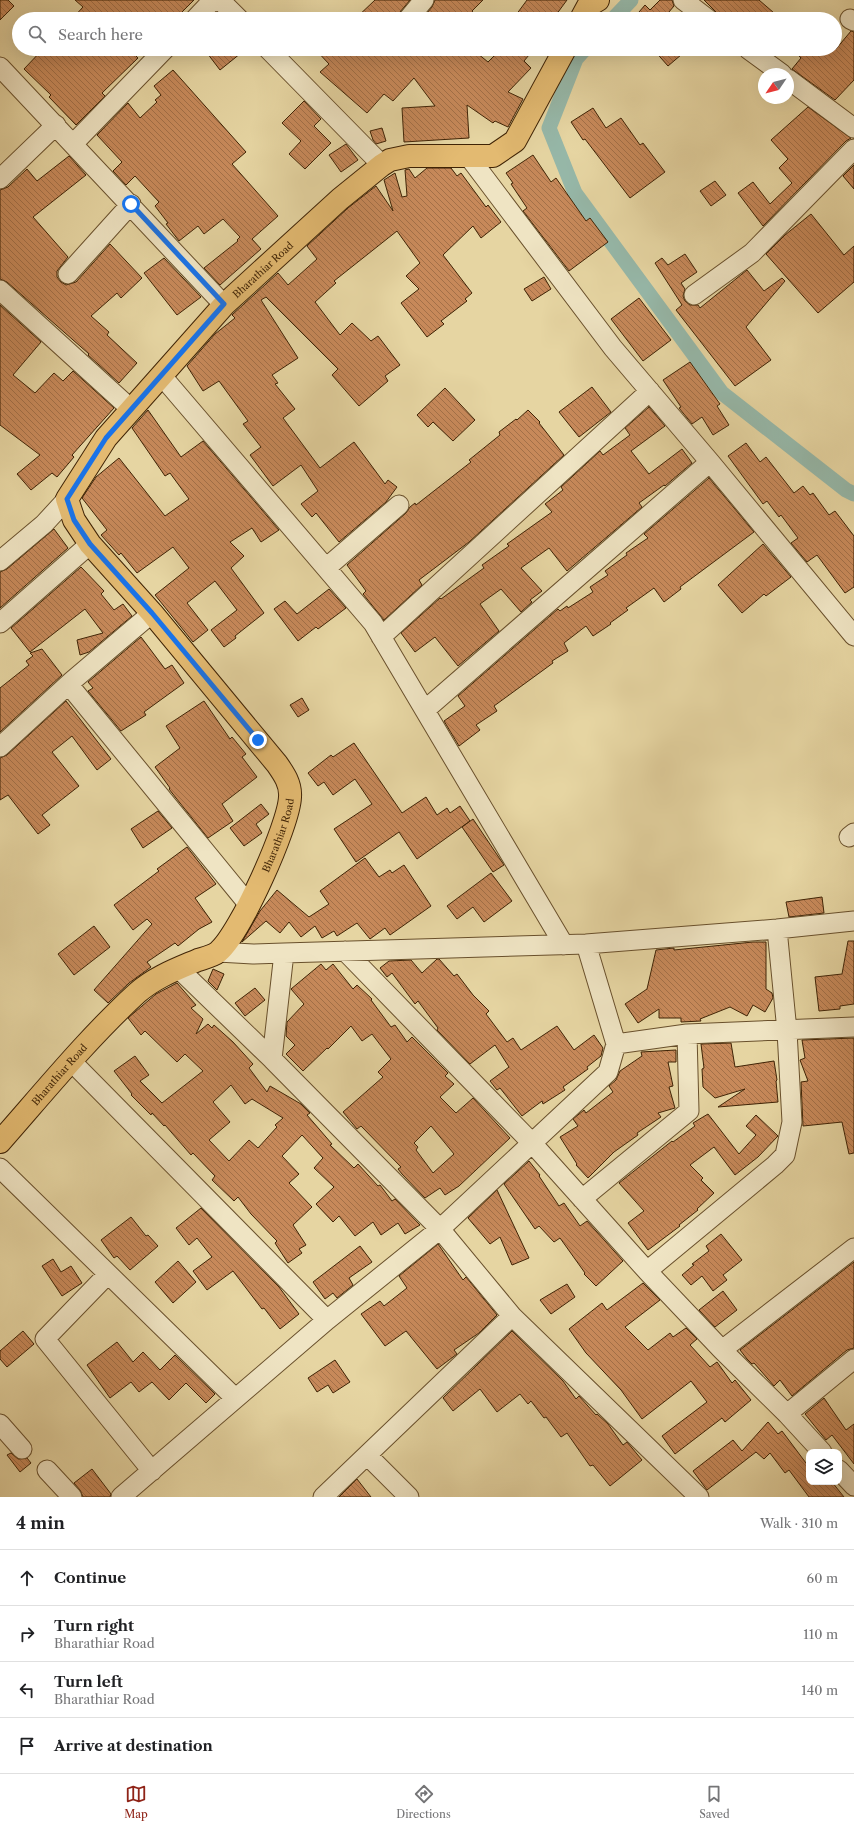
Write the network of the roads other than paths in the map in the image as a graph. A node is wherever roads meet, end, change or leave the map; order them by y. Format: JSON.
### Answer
{"nodes":[{"id":1,"x":213,"y":0,"type":"edge"},
{"id":2,"x":220,"y":0,"type":"edge"},
{"id":3,"x":424,"y":0,"type":"edge"},
{"id":4,"x":683,"y":0,"type":"edge"},
{"id":5,"x":202,"y":12,"type":"edge"},
{"id":6,"x":232,"y":12,"type":"edge"},
{"id":7,"x":414,"y":12,"type":"edge"},
{"id":8,"x":699,"y":12,"type":"edge"},
{"id":9,"x":158,"y":56,"type":"edge"},
{"id":10,"x":275,"y":56,"type":"edge"},
{"id":11,"x":561,"y":56,"type":"edge"},
{"id":12,"x":758,"y":56,"type":"edge"},
{"id":13,"x":0,"y":67,"type":"edge"},
{"id":14,"x":774,"y":68,"type":"edge"},
{"id":15,"x":794,"y":83,"type":"edge"},
{"id":16,"x":56,"y":124,"type":"junction"},
{"id":17,"x":854,"y":128,"type":"edge"},
{"id":18,"x":73,"y":144,"type":"junction"},
{"id":19,"x":854,"y":150,"type":"edge"},
{"id":20,"x":469,"y":157,"type":"junction"},
{"id":21,"x":382,"y":165,"type":"junction"},
{"id":22,"x":0,"y":179,"type":"edge"},
{"id":23,"x":131,"y":204,"type":"junction"},
{"id":24,"x":68,"y":274,"type":"dead end"},
{"id":25,"x":0,"y":290,"type":"edge"},
{"id":26,"x":694,"y":295,"type":"dead end"},
{"id":27,"x":224,"y":304,"type":"junction"},
{"id":28,"x":161,"y":375,"type":"junction"},
{"id":29,"x":650,"y":391,"type":"junction"},
{"id":30,"x":131,"y":409,"type":"junction"},
{"id":31,"x":710,"y":462,"type":"junction"},
{"id":32,"x":67,"y":499,"type":"junction"},
{"id":33,"x":399,"y":505,"type":"dead end"},
{"id":34,"x":90,"y":544,"type":"junction"},
{"id":35,"x":0,"y":561,"type":"edge"},
{"id":36,"x":326,"y":568,"type":"junction"},
{"id":37,"x":152,"y":613,"type":"junction"},
{"id":38,"x":0,"y":623,"type":"edge"},
{"id":39,"x":854,"y":636,"type":"edge"},
{"id":40,"x":381,"y":637,"type":"junction"},
{"id":41,"x":69,"y":685,"type":"junction"},
{"id":42,"x":425,"y":710,"type":"junction"},
{"id":43,"x":0,"y":747,"type":"edge"},
{"id":44,"x":249,"y":905,"type":"junction"},
{"id":45,"x":854,"y":921,"type":"edge"},
{"id":46,"x":777,"y":930,"type":"junction"},
{"id":47,"x":564,"y":944,"type":"junction"},
{"id":48,"x":586,"y":944,"type":"junction"},
{"id":49,"x":345,"y":951,"type":"junction"},
{"id":50,"x":218,"y":952,"type":"junction"},
{"id":51,"x":284,"y":954,"type":"junction"},
{"id":52,"x":178,"y":969,"type":"junction"},
{"id":53,"x":854,"y":1027,"type":"edge"},
{"id":54,"x":787,"y":1030,"type":"junction"},
{"id":55,"x":687,"y":1034,"type":"junction"},
{"id":56,"x":616,"y":1044,"type":"junction"},
{"id":57,"x":272,"y":1059,"type":"junction"},
{"id":58,"x":71,"y":1061,"type":"junction"},
{"id":59,"x":3,"y":1133,"type":"edge"},
{"id":60,"x":532,"y":1143,"type":"junction"},
{"id":61,"x":0,"y":1168,"type":"edge"},
{"id":62,"x":582,"y":1199,"type":"junction"},
{"id":63,"x":440,"y":1229,"type":"junction"},
{"id":64,"x":854,"y":1248,"type":"edge"},
{"id":65,"x":647,"y":1271,"type":"junction"},
{"id":66,"x":108,"y":1274,"type":"junction"},
{"id":67,"x":512,"y":1316,"type":"junction"},
{"id":68,"x":327,"y":1320,"type":"junction"},
{"id":69,"x":722,"y":1350,"type":"junction"},
{"id":70,"x":854,"y":1359,"type":"edge"},
{"id":71,"x":235,"y":1398,"type":"junction"},
{"id":72,"x":787,"y":1414,"type":"junction"},
{"id":73,"x":0,"y":1424,"type":"edge"},
{"id":74,"x":22,"y":1449,"type":"dead end"},
{"id":75,"x":819,"y":1449,"type":"edge"},
{"id":76,"x":367,"y":1455,"type":"junction"},
{"id":77,"x":48,"y":1470,"type":"dead end"},
{"id":78,"x":152,"y":1471,"type":"junction"},
{"id":79,"x":842,"y":1473,"type":"edge"},
{"id":80,"x":854,"y":1486,"type":"edge"},
{"id":81,"x":72,"y":1497,"type":"edge"},
{"id":82,"x":121,"y":1497,"type":"edge"},
{"id":83,"x":323,"y":1497,"type":"edge"},
{"id":84,"x":409,"y":1497,"type":"edge"},
{"id":85,"x":699,"y":1497,"type":"edge"}],
"edges":[{"from":1,"to":5,"type":"street"},
{"from":2,"to":6,"type":"street"},
{"from":3,"to":7,"type":"street"},
{"from":4,"to":8,"type":"street"},
{"from":9,"to":18,"type":"street"},
{"from":10,"to":21,"type":"street"},
{"from":11,"to":20,"type":"main road","name":"Bharathiar Road"},
{"from":12,"to":14,"type":"street"},
{"from":13,"to":16,"type":"street"},
{"from":15,"to":17,"type":"street"},
{"from":16,"to":18,"type":"street"},
{"from":16,"to":22,"type":"street"},
{"from":18,"to":23,"type":"street"},
{"from":19,"to":26,"type":"street"},
{"from":20,"to":21,"type":"main road","name":"Bharathiar Road"},
{"from":20,"to":29,"type":"street"},
{"from":21,"to":27,"type":"main road","name":"Bharathiar Road"},
{"from":23,"to":24,"type":"street"},
{"from":23,"to":27,"type":"street"},
{"from":25,"to":30,"type":"street"},
{"from":27,"to":28,"type":"main road","name":"Bharathiar Road"},
{"from":28,"to":30,"type":"main road","name":"Bharathiar Road"},
{"from":28,"to":36,"type":"street"},
{"from":29,"to":31,"type":"street"},
{"from":29,"to":40,"type":"street"},
{"from":30,"to":32,"type":"main road","name":"Bharathiar Road"},
{"from":31,"to":39,"type":"street"},
{"from":31,"to":42,"type":"street"},
{"from":32,"to":34,"type":"main road","name":"Bharathiar Road"},
{"from":32,"to":35,"type":"street"},
{"from":33,"to":36,"type":"street"},
{"from":34,"to":37,"type":"main road","name":"Bharathiar Road"},
{"from":34,"to":38,"type":"street"},
{"from":36,"to":40,"type":"street"},
{"from":37,"to":41,"type":"street"},
{"from":37,"to":44,"type":"main road","name":"Bharathiar Road"},
{"from":40,"to":42,"type":"street"},
{"from":41,"to":43,"type":"street"},
{"from":41,"to":44,"type":"street"},
{"from":42,"to":47,"type":"street"},
{"from":44,"to":50,"type":"main road","name":"Bharathiar Road"},
{"from":45,"to":46,"type":"street"},
{"from":46,"to":48,"type":"street"},
{"from":46,"to":54,"type":"street"},
{"from":47,"to":48,"type":"street"},
{"from":47,"to":49,"type":"street"},
{"from":48,"to":56,"type":"street"},
{"from":49,"to":51,"type":"street"},
{"from":49,"to":60,"type":"street"},
{"from":50,"to":51,"type":"street"},
{"from":50,"to":52,"type":"main road","name":"Bharathiar Road"},
{"from":51,"to":57,"type":"street"},
{"from":52,"to":57,"type":"street"},
{"from":52,"to":58,"type":"main road","name":"Bharathiar Road"},
{"from":53,"to":54,"type":"street"},
{"from":54,"to":55,"type":"street"},
{"from":54,"to":65,"type":"street"},
{"from":55,"to":56,"type":"street"},
{"from":55,"to":62,"type":"street"},
{"from":56,"to":60,"type":"street"},
{"from":57,"to":63,"type":"street"},
{"from":58,"to":59,"type":"main road","name":"Bharathiar Road"},
{"from":58,"to":68,"type":"street"},
{"from":60,"to":62,"type":"street"},
{"from":60,"to":63,"type":"street"},
{"from":61,"to":66,"type":"street"},
{"from":62,"to":65,"type":"street"},
{"from":63,"to":67,"type":"street"},
{"from":63,"to":68,"type":"street"},
{"from":64,"to":69,"type":"street"},
{"from":65,"to":69,"type":"street"},
{"from":66,"to":71,"type":"street"},
{"from":66,"to":78,"type":"street"},
{"from":67,"to":76,"type":"street"},
{"from":67,"to":85,"type":"street"},
{"from":68,"to":71,"type":"street"},
{"from":69,"to":72,"type":"street"},
{"from":70,"to":72,"type":"street"},
{"from":71,"to":78,"type":"street"},
{"from":72,"to":75,"type":"street"},
{"from":73,"to":74,"type":"street"},
{"from":76,"to":83,"type":"street"},
{"from":76,"to":84,"type":"street"},
{"from":77,"to":81,"type":"street"},
{"from":78,"to":82,"type":"street"},
{"from":79,"to":80,"type":"street"}]}
